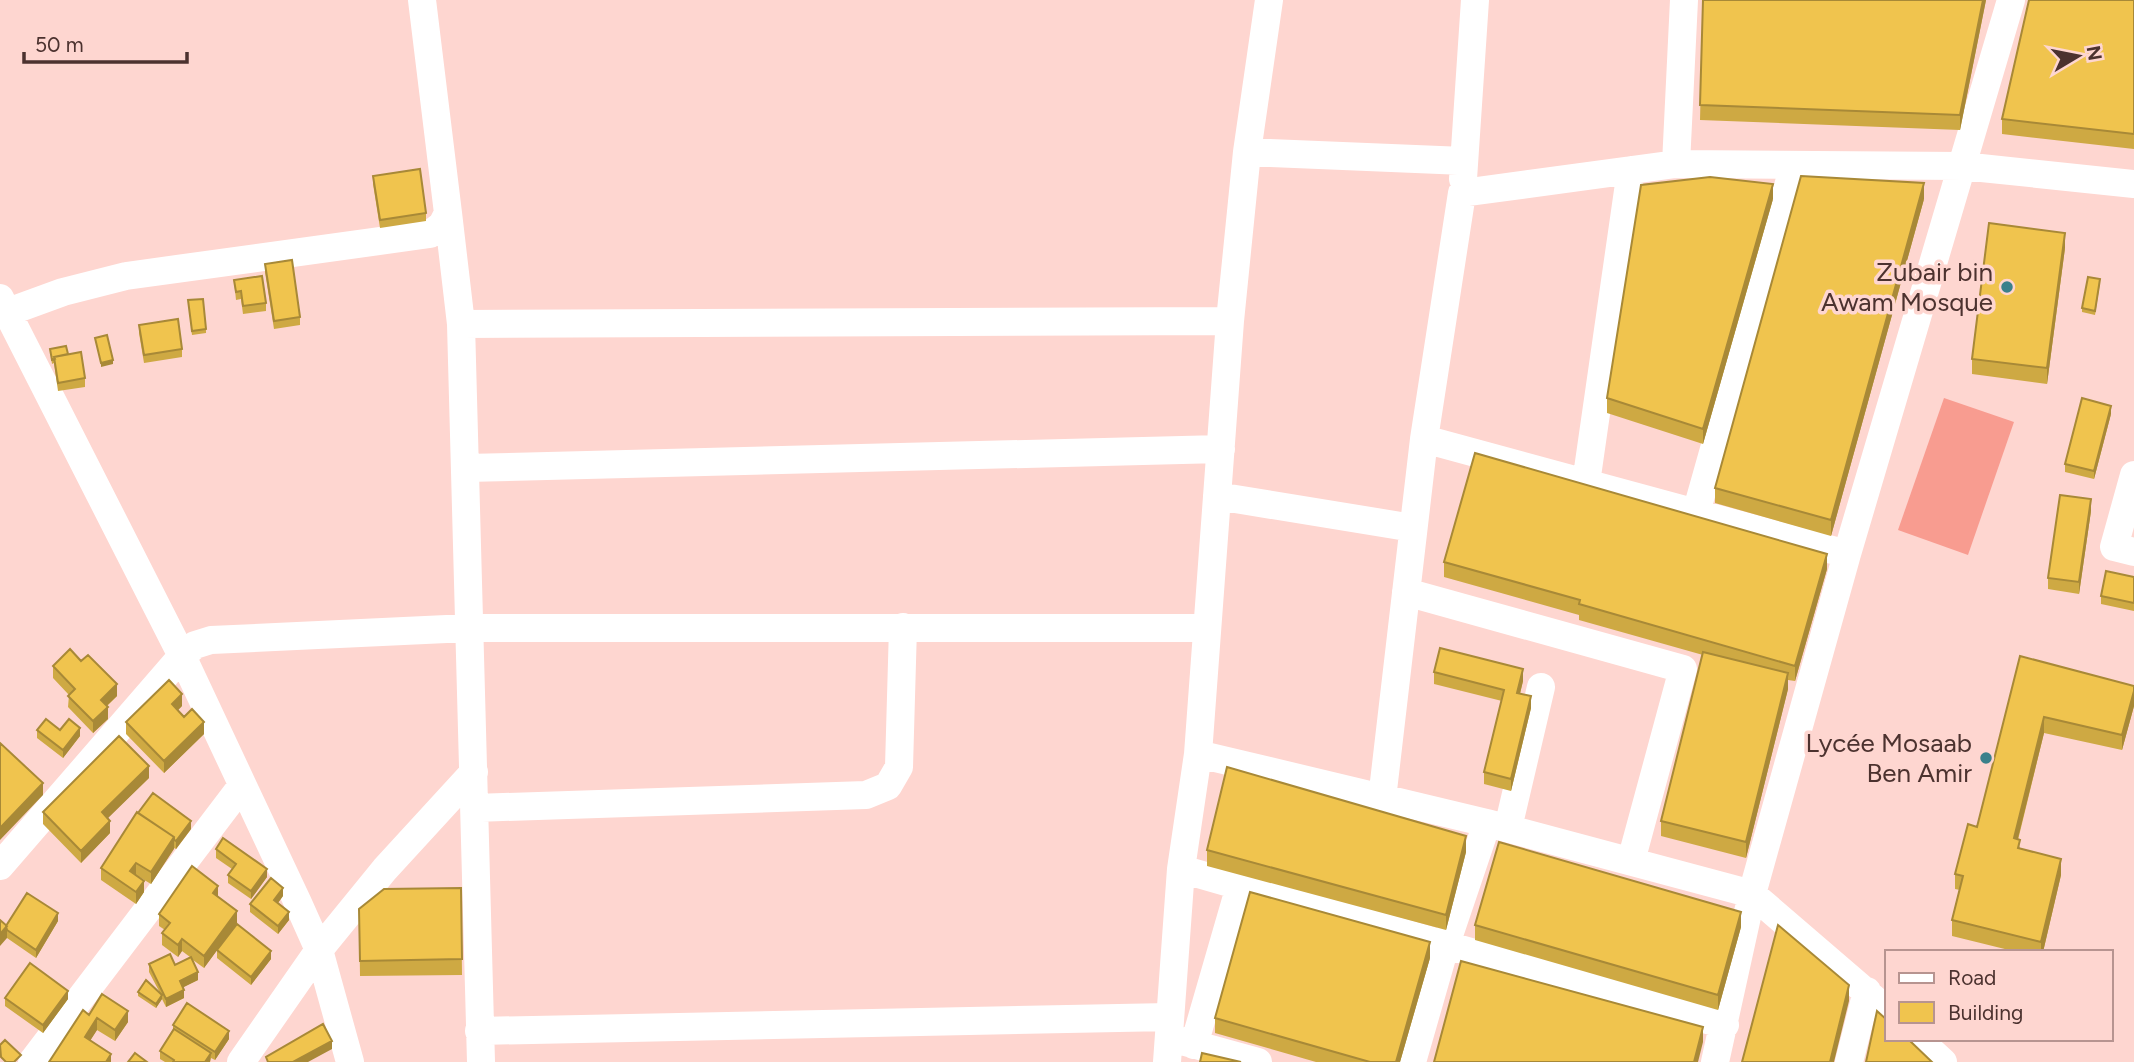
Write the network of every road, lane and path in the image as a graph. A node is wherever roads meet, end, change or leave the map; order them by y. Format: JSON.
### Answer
{"nodes":[{"id":1,"x":422,"y":0,"type":"edge"},
{"id":2,"x":1269,"y":0,"type":"edge"},
{"id":3,"x":1475,"y":0,"type":"edge"},
{"id":4,"x":1684,"y":0,"type":"edge"},
{"id":5,"x":2011,"y":0,"type":"edge"},
{"id":6,"x":1247,"y":152,"type":"junction"},
{"id":7,"x":1464,"y":161,"type":"junction"},
{"id":8,"x":1676,"y":163,"type":"junction"},
{"id":9,"x":1794,"y":165,"type":"junction"},
{"id":10,"x":1962,"y":166,"type":"junction"},
{"id":11,"x":1631,"y":170,"type":"junction"},
{"id":12,"x":2134,"y":184,"type":"edge"},
{"id":13,"x":1462,"y":193,"type":"junction"},
{"id":14,"x":448,"y":213,"type":"junction"},
{"id":15,"x":2,"y":309,"type":"edge"},
{"id":16,"x":1230,"y":321,"type":"junction"},
{"id":17,"x":461,"y":324,"type":"junction"},
{"id":18,"x":1424,"y":439,"type":"junction"},
{"id":19,"x":1221,"y":449,"type":"junction"},
{"id":20,"x":466,"y":468,"type":"junction"},
{"id":21,"x":2134,"y":475,"type":"edge"},
{"id":22,"x":1586,"y":483,"type":"junction"},
{"id":23,"x":1217,"y":496,"type":"junction"},
{"id":24,"x":2130,"y":508,"type":"edge"},
{"id":25,"x":1696,"y":513,"type":"junction"},
{"id":26,"x":1413,"y":528,"type":"junction"},
{"id":27,"x":2134,"y":552,"type":"edge"},
{"id":28,"x":1847,"y":554,"type":"junction"},
{"id":29,"x":1406,"y":592,"type":"junction"},
{"id":30,"x":903,"y":627,"type":"junction"},
{"id":31,"x":468,"y":628,"type":"junction"},
{"id":32,"x":1207,"y":628,"type":"junction"},
{"id":33,"x":182,"y":656,"type":"junction"},
{"id":34,"x":1541,"y":687,"type":"dead end"},
{"id":35,"x":1198,"y":754,"type":"junction"},
{"id":36,"x":474,"y":772,"type":"junction"},
{"id":37,"x":241,"y":787,"type":"junction"},
{"id":38,"x":1382,"y":799,"type":"junction"},
{"id":39,"x":475,"y":808,"type":"junction"},
{"id":40,"x":1497,"y":826,"type":"junction"},
{"id":41,"x":1631,"y":861,"type":"junction"},
{"id":42,"x":0,"y":866,"type":"edge"},
{"id":43,"x":1181,"y":869,"type":"junction"},
{"id":44,"x":1240,"y":886,"type":"junction"},
{"id":45,"x":1752,"y":894,"type":"junction"},
{"id":46,"x":1445,"y":947,"type":"junction"},
{"id":47,"x":319,"y":950,"type":"junction"},
{"id":48,"x":1877,"y":1000,"type":"edge"},
{"id":49,"x":1725,"y":1025,"type":"junction"},
{"id":50,"x":478,"y":1031,"type":"junction"},
{"id":51,"x":1175,"y":1040,"type":"edge"},
{"id":52,"x":1921,"y":1041,"type":"edge"},
{"id":53,"x":32,"y":1062,"type":"edge"},
{"id":54,"x":241,"y":1062,"type":"edge"},
{"id":55,"x":350,"y":1062,"type":"edge"},
{"id":56,"x":481,"y":1062,"type":"edge"},
{"id":57,"x":1258,"y":1062,"type":"edge"},
{"id":58,"x":1412,"y":1062,"type":"edge"},
{"id":59,"x":1715,"y":1062,"type":"edge"},
{"id":60,"x":1849,"y":1062,"type":"edge"},
{"id":61,"x":1942,"y":1062,"type":"edge"}],
"edges":[{"from":1,"to":14,"type":"street"},
{"from":2,"to":6,"type":"street"},
{"from":3,"to":7,"type":"street"},
{"from":4,"to":8,"type":"street"},
{"from":5,"to":10,"type":"street"},
{"from":6,"to":7,"type":"street"},
{"from":6,"to":16,"type":"street"},
{"from":7,"to":13,"type":"street"},
{"from":8,"to":9,"type":"street"},
{"from":8,"to":11,"type":"street"},
{"from":9,"to":10,"type":"street"},
{"from":9,"to":25,"type":"street"},
{"from":10,"to":12,"type":"street"},
{"from":10,"to":28,"type":"street"},
{"from":11,"to":13,"type":"street"},
{"from":11,"to":22,"type":"street"},
{"from":13,"to":18,"type":"street"},
{"from":14,"to":15,"type":"street"},
{"from":14,"to":17,"type":"street"},
{"from":15,"to":33,"type":"street"},
{"from":16,"to":17,"type":"street"},
{"from":16,"to":19,"type":"street"},
{"from":17,"to":20,"type":"street"},
{"from":18,"to":22,"type":"street"},
{"from":18,"to":26,"type":"street"},
{"from":19,"to":20,"type":"street"},
{"from":19,"to":23,"type":"street"},
{"from":20,"to":31,"type":"street"},
{"from":21,"to":24,"type":"street"},
{"from":22,"to":25,"type":"street"},
{"from":23,"to":26,"type":"street"},
{"from":23,"to":32,"type":"street"},
{"from":24,"to":27,"type":"street"},
{"from":25,"to":28,"type":"street"},
{"from":26,"to":29,"type":"street"},
{"from":28,"to":45,"type":"street"},
{"from":29,"to":38,"type":"street"},
{"from":29,"to":41,"type":"street"},
{"from":30,"to":31,"type":"street"},
{"from":30,"to":32,"type":"street"},
{"from":30,"to":39,"type":"street"},
{"from":31,"to":33,"type":"street"},
{"from":31,"to":36,"type":"street"},
{"from":32,"to":35,"type":"street"},
{"from":33,"to":37,"type":"street"},
{"from":33,"to":42,"type":"street"},
{"from":34,"to":40,"type":"street"},
{"from":35,"to":38,"type":"street"},
{"from":35,"to":43,"type":"street"},
{"from":36,"to":39,"type":"street"},
{"from":36,"to":47,"type":"street"},
{"from":37,"to":47,"type":"street"},
{"from":37,"to":53,"type":"street"},
{"from":38,"to":40,"type":"street"},
{"from":39,"to":50,"type":"street"},
{"from":40,"to":41,"type":"street"},
{"from":40,"to":46,"type":"street"},
{"from":41,"to":45,"type":"street"},
{"from":43,"to":44,"type":"street"},
{"from":43,"to":51,"type":"street"},
{"from":44,"to":46,"type":"street"},
{"from":44,"to":51,"type":"street"},
{"from":45,"to":48,"type":"street"},
{"from":45,"to":49,"type":"street"},
{"from":46,"to":49,"type":"street"},
{"from":46,"to":58,"type":"street"},
{"from":47,"to":54,"type":"street"},
{"from":47,"to":55,"type":"street"},
{"from":48,"to":60,"type":"street"},
{"from":49,"to":59,"type":"street"},
{"from":50,"to":51,"type":"street"},
{"from":50,"to":56,"type":"street"},
{"from":51,"to":57,"type":"street"},
{"from":52,"to":61,"type":"street"}]}
